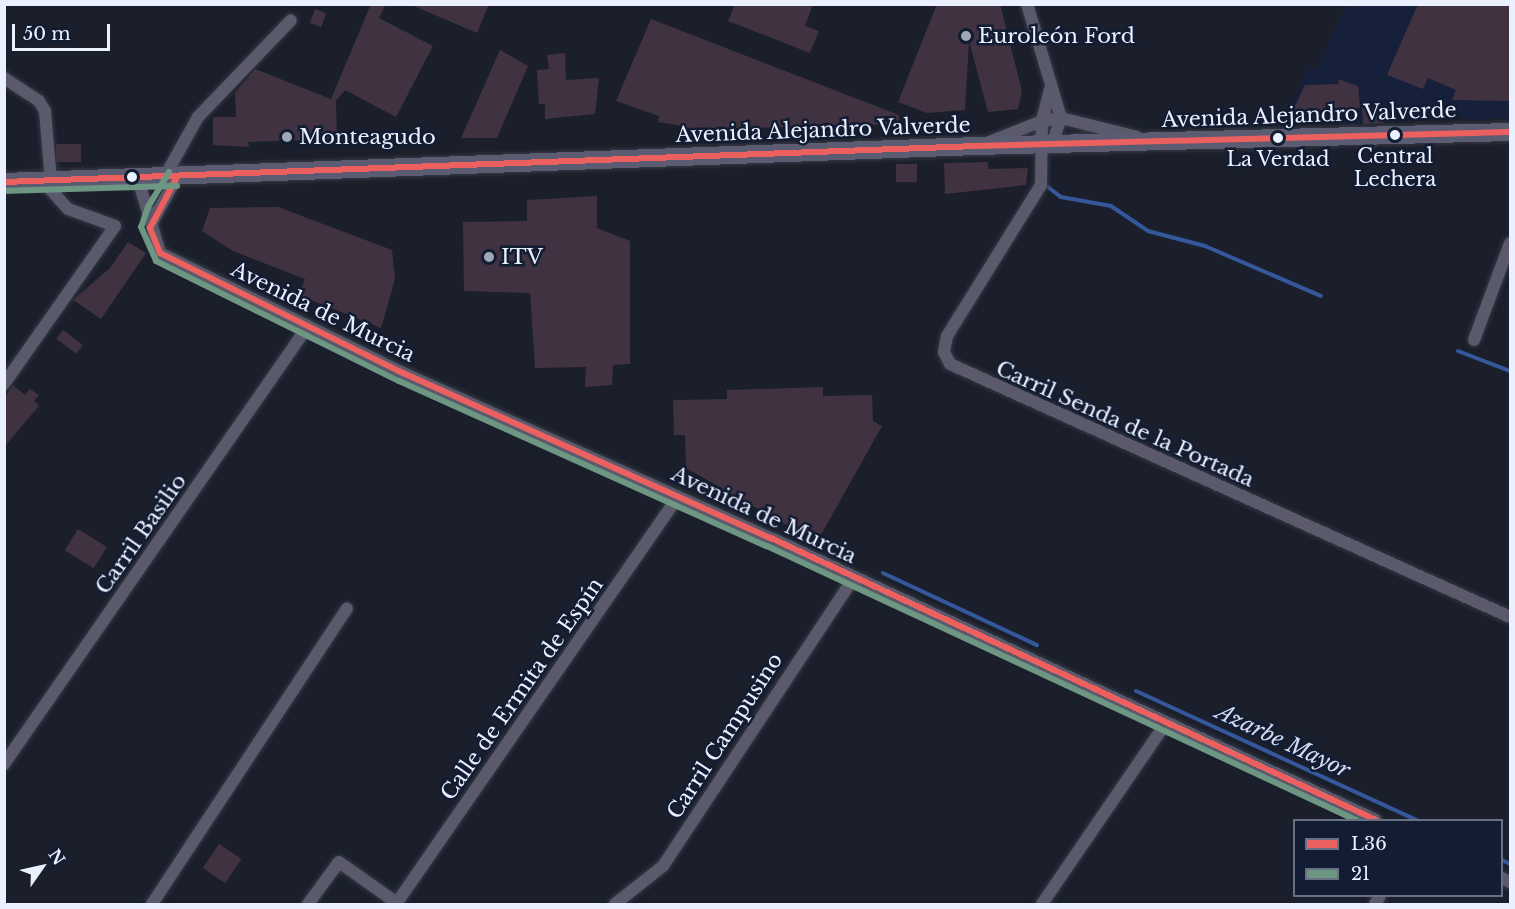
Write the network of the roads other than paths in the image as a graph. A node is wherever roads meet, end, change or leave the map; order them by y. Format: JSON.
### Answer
{"nodes":[{"id":1,"x":1027,"y":4,"type":"edge"},
{"id":2,"x":291,"y":20,"type":"dead end"},
{"id":3,"x":4,"y":78,"type":"edge"},
{"id":4,"x":1050,"y":90,"type":"junction"},
{"id":5,"x":1061,"y":118,"type":"junction"},
{"id":6,"x":1042,"y":121,"type":"junction"},
{"id":7,"x":1510,"y":132,"type":"edge"},
{"id":8,"x":1158,"y":141,"type":"junction"},
{"id":9,"x":1046,"y":145,"type":"junction"},
{"id":10,"x":976,"y":146,"type":"junction"},
{"id":11,"x":170,"y":177,"type":"junction"},
{"id":12,"x":138,"y":178,"type":"junction"},
{"id":13,"x":47,"y":181,"type":"junction"},
{"id":14,"x":4,"y":182,"type":"edge"},
{"id":15,"x":150,"y":228,"type":"junction"},
{"id":16,"x":1510,"y":243,"type":"edge"},
{"id":17,"x":308,"y":326,"type":"junction"},
{"id":18,"x":1474,"y":340,"type":"dead end"},
{"id":19,"x":4,"y":384,"type":"edge"},
{"id":20,"x":678,"y":497,"type":"junction"},
{"id":21,"x":854,"y":577,"type":"junction"},
{"id":22,"x":347,"y":608,"type":"dead end"},
{"id":23,"x":1510,"y":617,"type":"edge"},
{"id":24,"x":1166,"y":723,"type":"junction"},
{"id":25,"x":4,"y":764,"type":"edge"},
{"id":26,"x":1374,"y":819,"type":"edge"},
{"id":27,"x":152,"y":904,"type":"edge"},
{"id":28,"x":308,"y":904,"type":"edge"},
{"id":29,"x":396,"y":904,"type":"edge"},
{"id":30,"x":615,"y":904,"type":"edge"},
{"id":31,"x":1042,"y":904,"type":"edge"}],
"edges":[{"from":1,"to":4,"type":"street"},
{"from":2,"to":11,"type":"street"},
{"from":3,"to":13,"type":"street"},
{"from":4,"to":5,"type":"street"},
{"from":4,"to":6,"type":"street","name":"Carril Senda de la Portada"},
{"from":5,"to":6,"type":"street"},
{"from":5,"to":8,"type":"street"},
{"from":5,"to":9,"type":"street"},
{"from":6,"to":9,"type":"street","name":"Carril Senda de la Portada"},
{"from":6,"to":10,"type":"street"},
{"from":7,"to":8,"type":"main road","name":"Avenida Alejandro Valverde"},
{"from":8,"to":9,"type":"main road","name":"Avenida Alejandro Valverde"},
{"from":9,"to":10,"type":"main road","name":"Avenida Alejandro Valverde"},
{"from":9,"to":23,"type":"street","name":"Carril Senda de la Portada"},
{"from":10,"to":11,"type":"main road","name":"Avenida Alejandro Valverde"},
{"from":11,"to":12,"type":"main road","name":"Avenida Alejandro Valverde"},
{"from":11,"to":15,"type":"street"},
{"from":12,"to":13,"type":"main road","name":"Avenida Alejandro Valverde"},
{"from":12,"to":15,"type":"street","name":"Avenida de Murcia"},
{"from":13,"to":14,"type":"main road"},
{"from":13,"to":19,"type":"street"},
{"from":15,"to":17,"type":"street","name":"Avenida de Murcia"},
{"from":16,"to":18,"type":"street"},
{"from":17,"to":20,"type":"street","name":"Avenida de Murcia"},
{"from":17,"to":25,"type":"street","name":"Carril Basilio"},
{"from":20,"to":21,"type":"street","name":"Avenida de Murcia"},
{"from":20,"to":29,"type":"street","name":"Calle de Ermita de Espín"},
{"from":21,"to":24,"type":"street","name":"Avenida de Murcia"},
{"from":21,"to":30,"type":"street","name":"Carril Campusino"},
{"from":22,"to":27,"type":"street"},
{"from":24,"to":26,"type":"street","name":"Avenida de Murcia"},
{"from":24,"to":31,"type":"street"},
{"from":28,"to":29,"type":"street"}]}
